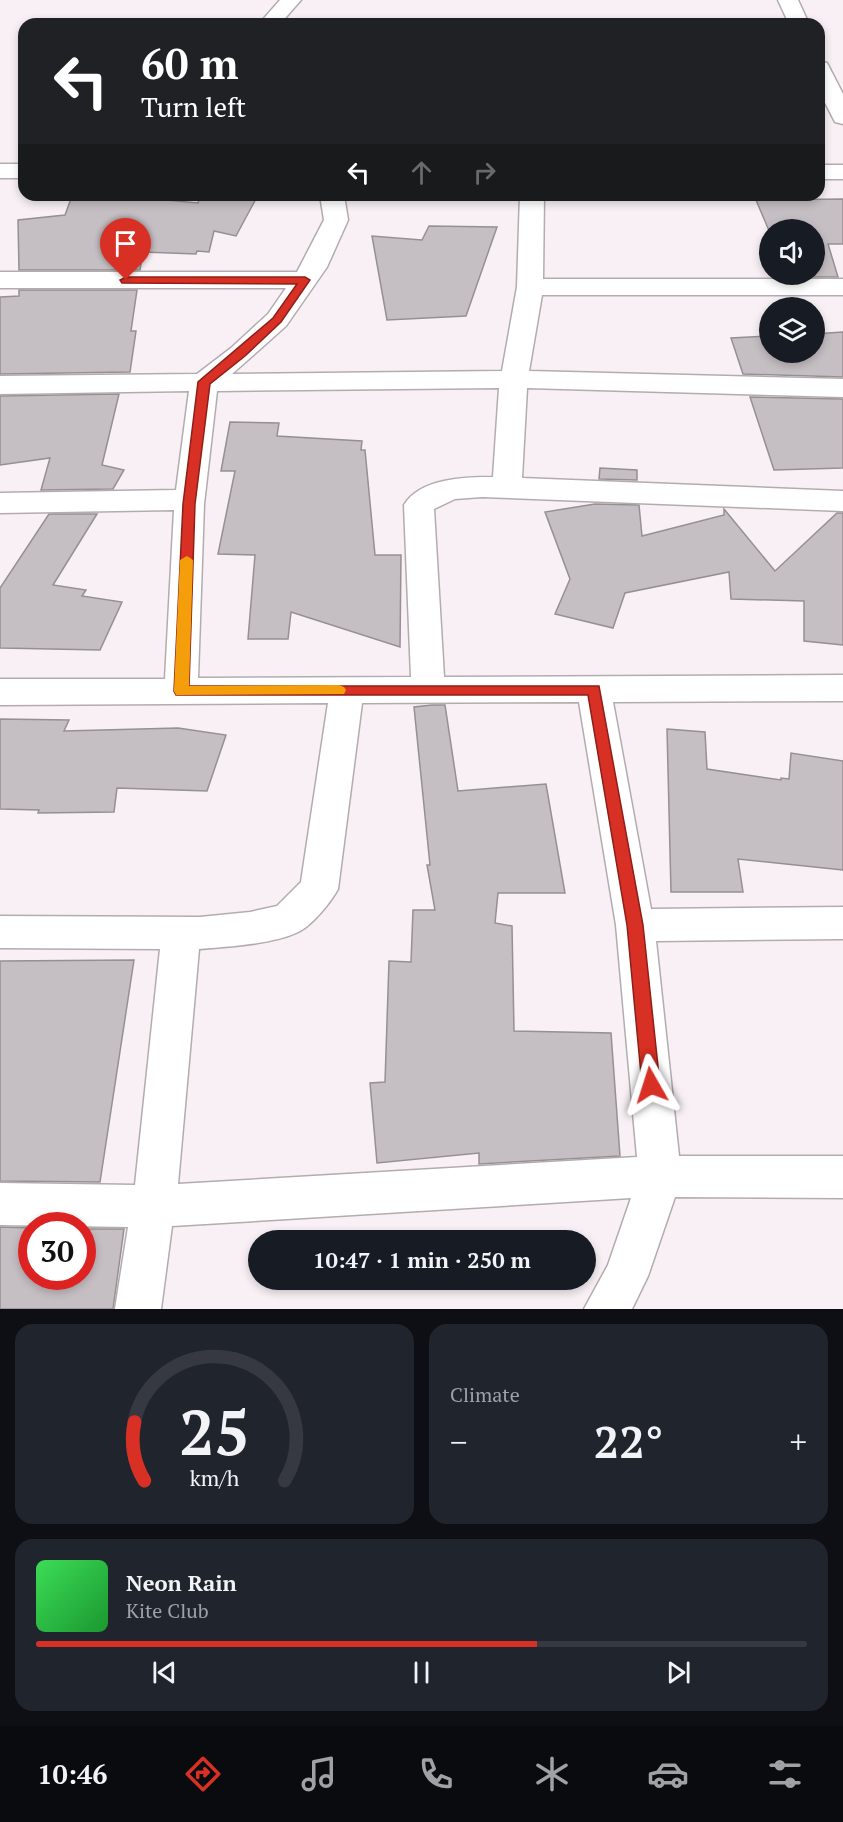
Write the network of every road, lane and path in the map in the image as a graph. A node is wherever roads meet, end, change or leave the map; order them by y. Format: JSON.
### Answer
{"nodes":[{"id":1,"x":291,"y":0,"type":"edge"},
{"id":2,"x":788,"y":0,"type":"edge"},
{"id":3,"x":274,"y":18,"type":"edge"},
{"id":4,"x":796,"y":18,"type":"edge"},
{"id":5,"x":825,"y":80,"type":"edge"},
{"id":6,"x":843,"y":117,"type":"edge"},
{"id":7,"x":0,"y":171,"type":"edge"},
{"id":8,"x":18,"y":171,"type":"edge"},
{"id":9,"x":825,"y":172,"type":"edge"},
{"id":10,"x":843,"y":172,"type":"edge"},
{"id":11,"x":333,"y":201,"type":"edge"},
{"id":12,"x":532,"y":201,"type":"edge"},
{"id":13,"x":0,"y":280,"type":"edge"},
{"id":14,"x":305,"y":280,"type":"junction"},
{"id":15,"x":530,"y":287,"type":"junction"},
{"id":16,"x":843,"y":287,"type":"edge"},
{"id":17,"x":514,"y":379,"type":"junction"},
{"id":18,"x":204,"y":382,"type":"junction"},
{"id":19,"x":0,"y":385,"type":"edge"},
{"id":20,"x":843,"y":388,"type":"edge"},
{"id":21,"x":507,"y":487,"type":"junction"},
{"id":22,"x":189,"y":500,"type":"junction"},
{"id":23,"x":843,"y":501,"type":"edge"},
{"id":24,"x":0,"y":503,"type":"edge"},
{"id":25,"x":843,"y":688,"type":"edge"},
{"id":26,"x":347,"y":690,"type":"junction"},
{"id":27,"x":428,"y":690,"type":"junction"},
{"id":28,"x":594,"y":690,"type":"junction"},
{"id":29,"x":181,"y":691,"type":"junction"},
{"id":30,"x":0,"y":692,"type":"edge"},
{"id":31,"x":843,"y":923,"type":"edge"},
{"id":32,"x":635,"y":925,"type":"junction"},
{"id":33,"x":0,"y":932,"type":"edge"},
{"id":34,"x":181,"y":932,"type":"junction"},
{"id":35,"x":660,"y":1176,"type":"junction"},
{"id":36,"x":843,"y":1177,"type":"edge"},
{"id":37,"x":0,"y":1204,"type":"edge"},
{"id":38,"x":154,"y":1206,"type":"junction"},
{"id":39,"x":138,"y":1309,"type":"edge"},
{"id":40,"x":607,"y":1309,"type":"edge"}],
"edges":[{"from":1,"to":3,"type":"street"},
{"from":2,"to":4,"type":"street"},
{"from":5,"to":6,"type":"street"},
{"from":7,"to":8,"type":"street"},
{"from":9,"to":10,"type":"street"},
{"from":11,"to":14,"type":"street"},
{"from":12,"to":15,"type":"street"},
{"from":13,"to":14,"type":"street"},
{"from":14,"to":18,"type":"street"},
{"from":15,"to":16,"type":"street"},
{"from":15,"to":17,"type":"street"},
{"from":17,"to":18,"type":"street"},
{"from":17,"to":20,"type":"street"},
{"from":17,"to":21,"type":"street"},
{"from":18,"to":19,"type":"street"},
{"from":18,"to":22,"type":"street"},
{"from":21,"to":23,"type":"street"},
{"from":21,"to":27,"type":"street"},
{"from":22,"to":24,"type":"street"},
{"from":22,"to":29,"type":"street"},
{"from":25,"to":28,"type":"street"},
{"from":26,"to":27,"type":"street"},
{"from":26,"to":29,"type":"street"},
{"from":26,"to":34,"type":"street"},
{"from":27,"to":28,"type":"street"},
{"from":28,"to":32,"type":"street"},
{"from":29,"to":30,"type":"street"},
{"from":31,"to":32,"type":"street"},
{"from":32,"to":35,"type":"street"},
{"from":33,"to":34,"type":"street"},
{"from":34,"to":38,"type":"street"},
{"from":35,"to":36,"type":"street"},
{"from":35,"to":38,"type":"street"},
{"from":35,"to":40,"type":"street"},
{"from":37,"to":38,"type":"street"},
{"from":38,"to":39,"type":"street"}]}
